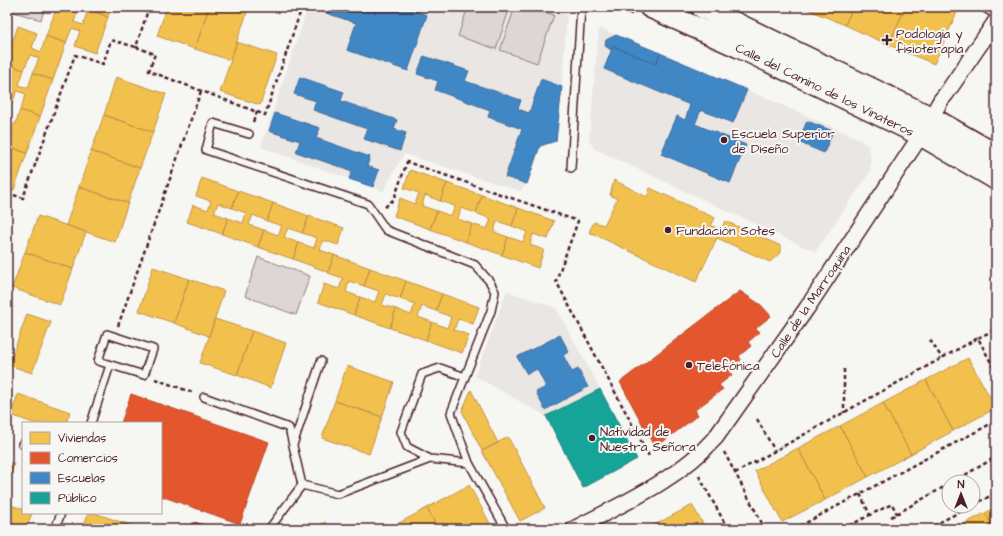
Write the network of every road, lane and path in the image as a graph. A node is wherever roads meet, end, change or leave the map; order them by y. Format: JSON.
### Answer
{"nodes":[{"id":1,"x":149,"y":7,"type":"edge"},
{"id":2,"x":302,"y":7,"type":"edge"},
{"id":3,"x":581,"y":7,"type":"edge"},
{"id":4,"x":650,"y":7,"type":"edge"},
{"id":5,"x":983,"y":7,"type":"edge"},
{"id":6,"x":697,"y":14,"type":"edge"},
{"id":7,"x":996,"y":15,"type":"edge"},
{"id":8,"x":996,"y":21,"type":"edge"},
{"id":9,"x":136,"y":47,"type":"junction"},
{"id":10,"x":201,"y":91,"type":"junction"},
{"id":11,"x":930,"y":117,"type":"junction"},
{"id":12,"x":249,"y":134,"type":"dead end"},
{"id":13,"x":921,"y":135,"type":"junction"},
{"id":14,"x":996,"y":155,"type":"edge"},
{"id":15,"x":571,"y":168,"type":"dead end"},
{"id":16,"x":996,"y":179,"type":"edge"},
{"id":17,"x":7,"y":193,"type":"edge"},
{"id":18,"x":376,"y":215,"type":"junction"},
{"id":19,"x":121,"y":317,"type":"dead end"},
{"id":20,"x":996,"y":329,"type":"edge"},
{"id":21,"x":978,"y":338,"type":"junction"},
{"id":22,"x":930,"y":340,"type":"dead end"},
{"id":23,"x":942,"y":358,"type":"junction"},
{"id":24,"x":321,"y":362,"type":"dead end"},
{"id":25,"x":110,"y":365,"type":"junction"},
{"id":26,"x":844,"y":369,"type":"dead end"},
{"id":27,"x":996,"y":372,"type":"edge"},
{"id":28,"x":144,"y":375,"type":"junction"},
{"id":29,"x":465,"y":377,"type":"junction"},
{"id":30,"x":204,"y":397,"type":"joint"},
{"id":31,"x":844,"y":412,"type":"junction"},
{"id":32,"x":757,"y":419,"type":"dead end"},
{"id":33,"x":996,"y":421,"type":"edge"},
{"id":34,"x":91,"y":422,"type":"edge"},
{"id":35,"x":716,"y":437,"type":"junction"},
{"id":36,"x":293,"y":445,"type":"junction"},
{"id":37,"x":775,"y":451,"type":"junction"},
{"id":38,"x":649,"y":456,"type":"dead end"},
{"id":39,"x":996,"y":457,"type":"edge"},
{"id":40,"x":430,"y":460,"type":"junction"},
{"id":41,"x":691,"y":461,"type":"junction"},
{"id":42,"x":469,"y":463,"type":"junction"},
{"id":43,"x":735,"y":473,"type":"junction"},
{"id":44,"x":967,"y":474,"type":"edge"},
{"id":45,"x":302,"y":485,"type":"junction"},
{"id":46,"x":941,"y":489,"type":"edge"},
{"id":47,"x":996,"y":493,"type":"edge"},
{"id":48,"x":860,"y":494,"type":"junction"},
{"id":49,"x":981,"y":501,"type":"edge"},
{"id":50,"x":61,"y":514,"type":"edge"},
{"id":51,"x":897,"y":514,"type":"junction"},
{"id":52,"x":956,"y":514,"type":"edge"},
{"id":53,"x":870,"y":515,"type":"junction"},
{"id":54,"x":891,"y":517,"type":"dead end"},
{"id":55,"x":800,"y":526,"type":"dead end"},
{"id":56,"x":55,"y":529,"type":"edge"},
{"id":57,"x":269,"y":529,"type":"edge"},
{"id":58,"x":506,"y":529,"type":"edge"},
{"id":59,"x":574,"y":529,"type":"edge"},
{"id":60,"x":728,"y":529,"type":"edge"},
{"id":61,"x":765,"y":529,"type":"edge"},
{"id":62,"x":843,"y":529,"type":"edge"},
{"id":63,"x":876,"y":529,"type":"edge"},
{"id":64,"x":889,"y":529,"type":"edge"},
{"id":65,"x":927,"y":529,"type":"edge"}],
"edges":[{"from":1,"to":9,"type":"path"},
{"from":2,"to":10,"type":"path"},
{"from":3,"to":15,"type":"lane"},
{"from":4,"to":6,"type":"main road","name":"Calle del Camino de los Vinateros"},
{"from":5,"to":7,"type":"lane"},
{"from":6,"to":11,"type":"main road","name":"Calle del Camino de los Vinateros"},
{"from":6,"to":13,"type":"main road","name":"Calle del Camino de los Vinateros"},
{"from":8,"to":11,"type":"street","name":"Calle de la Marroquina"},
{"from":9,"to":10,"type":"path"},
{"from":9,"to":17,"type":"path"},
{"from":10,"to":19,"type":"path"},
{"from":11,"to":13,"type":"street","name":"Calle de la Marroquina"},
{"from":11,"to":14,"type":"main road","name":"Calle del Camino de los Vinateros"},
{"from":12,"to":18,"type":"lane"},
{"from":13,"to":16,"type":"main road","name":"Calle del Camino de los Vinateros"},
{"from":13,"to":35,"type":"street","name":"Calle de la Marroquina"},
{"from":18,"to":29,"type":"lane"},
{"from":18,"to":38,"type":"path"},
{"from":20,"to":21,"type":"path"},
{"from":21,"to":23,"type":"path"},
{"from":21,"to":27,"type":"path"},
{"from":22,"to":23,"type":"path"},
{"from":23,"to":31,"type":"path"},
{"from":24,"to":36,"type":"lane"},
{"from":25,"to":28,"type":"lane"},
{"from":25,"to":28,"type":"lane"},
{"from":25,"to":34,"type":"lane"},
{"from":26,"to":31,"type":"path"},
{"from":28,"to":30,"type":"path"},
{"from":29,"to":40,"type":"lane"},
{"from":29,"to":42,"type":"lane"},
{"from":30,"to":36,"type":"lane"},
{"from":31,"to":37,"type":"path"},
{"from":32,"to":37,"type":"path"},
{"from":33,"to":48,"type":"path"},
{"from":35,"to":41,"type":"street","name":"Calle de la Marroquina"},
{"from":35,"to":43,"type":"path"},
{"from":36,"to":45,"type":"lane"},
{"from":37,"to":43,"type":"path"},
{"from":39,"to":44,"type":"path"},
{"from":40,"to":42,"type":"lane"},
{"from":40,"to":45,"type":"lane"},
{"from":41,"to":59,"type":"street","name":"Calle de la Marroquina"},
{"from":41,"to":60,"type":"path"},
{"from":42,"to":58,"type":"lane"},
{"from":43,"to":61,"type":"path"},
{"from":45,"to":57,"type":"lane"},
{"from":46,"to":51,"type":"path"},
{"from":47,"to":49,"type":"path"},
{"from":48,"to":53,"type":"path"},
{"from":48,"to":55,"type":"path"},
{"from":50,"to":56,"type":"lane"},
{"from":51,"to":53,"type":"path"},
{"from":51,"to":54,"type":"path"},
{"from":52,"to":65,"type":"path"},
{"from":53,"to":62,"type":"path"},
{"from":63,"to":64,"type":"path"}]}
